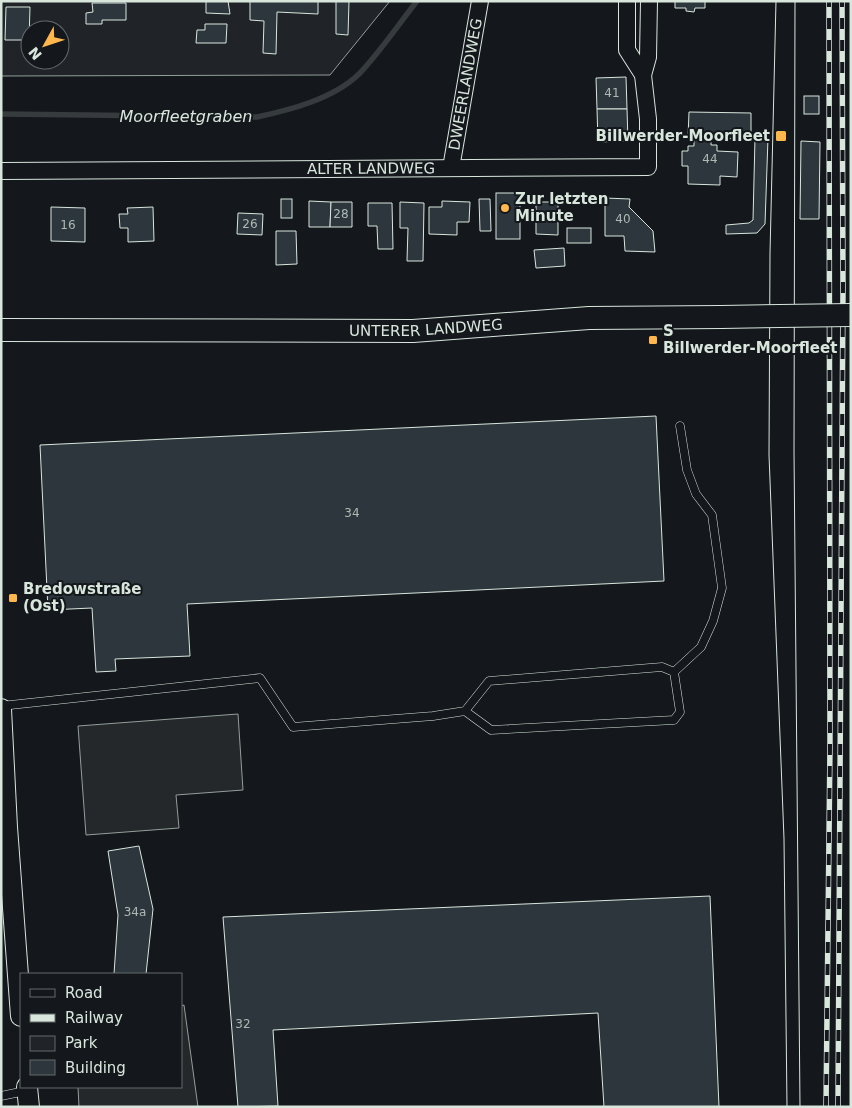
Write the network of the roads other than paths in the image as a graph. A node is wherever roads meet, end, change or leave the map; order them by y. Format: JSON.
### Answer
{"nodes":[{"id":1,"x":480,"y":1,"type":"edge"},
{"id":2,"x":627,"y":1,"type":"edge"},
{"id":3,"x":649,"y":1,"type":"edge"},
{"id":4,"x":643,"y":75,"type":"junction"},
{"id":5,"x":450,"y":168,"type":"junction"},
{"id":6,"x":1,"y":171,"type":"edge"},
{"id":7,"x":851,"y":315,"type":"edge"},
{"id":8,"x":1,"y":330,"type":"edge"},
{"id":9,"x":680,"y":426,"type":"dead end"},
{"id":10,"x":674,"y":672,"type":"junction"},
{"id":11,"x":1,"y":707,"type":"edge"},
{"id":12,"x":465,"y":711,"type":"junction"},
{"id":13,"x":20,"y":977,"type":"edge"},
{"id":14,"x":28,"y":1095,"type":"edge"},
{"id":15,"x":1,"y":1096,"type":"edge"}],
"edges":[{"from":1,"to":5,"type":"street","name":"DWEERLANDWEG"},
{"from":2,"to":4,"type":"street","name":"ALTER LANDWEG"},
{"from":3,"to":4,"type":"street","name":"ALTER LANDWEG"},
{"from":4,"to":5,"type":"street","name":"ALTER LANDWEG"},
{"from":5,"to":6,"type":"street","name":"ALTER LANDWEG"},
{"from":7,"to":8,"type":"main road","name":"UNTERER LANDWEG","bridge":true},
{"from":9,"to":10,"type":"lane"},
{"from":10,"to":12,"type":"lane"},
{"from":10,"to":12,"type":"lane"},
{"from":11,"to":12,"type":"lane"},
{"from":11,"to":13,"type":"street"},
{"from":14,"to":15,"type":"lane"}]}
